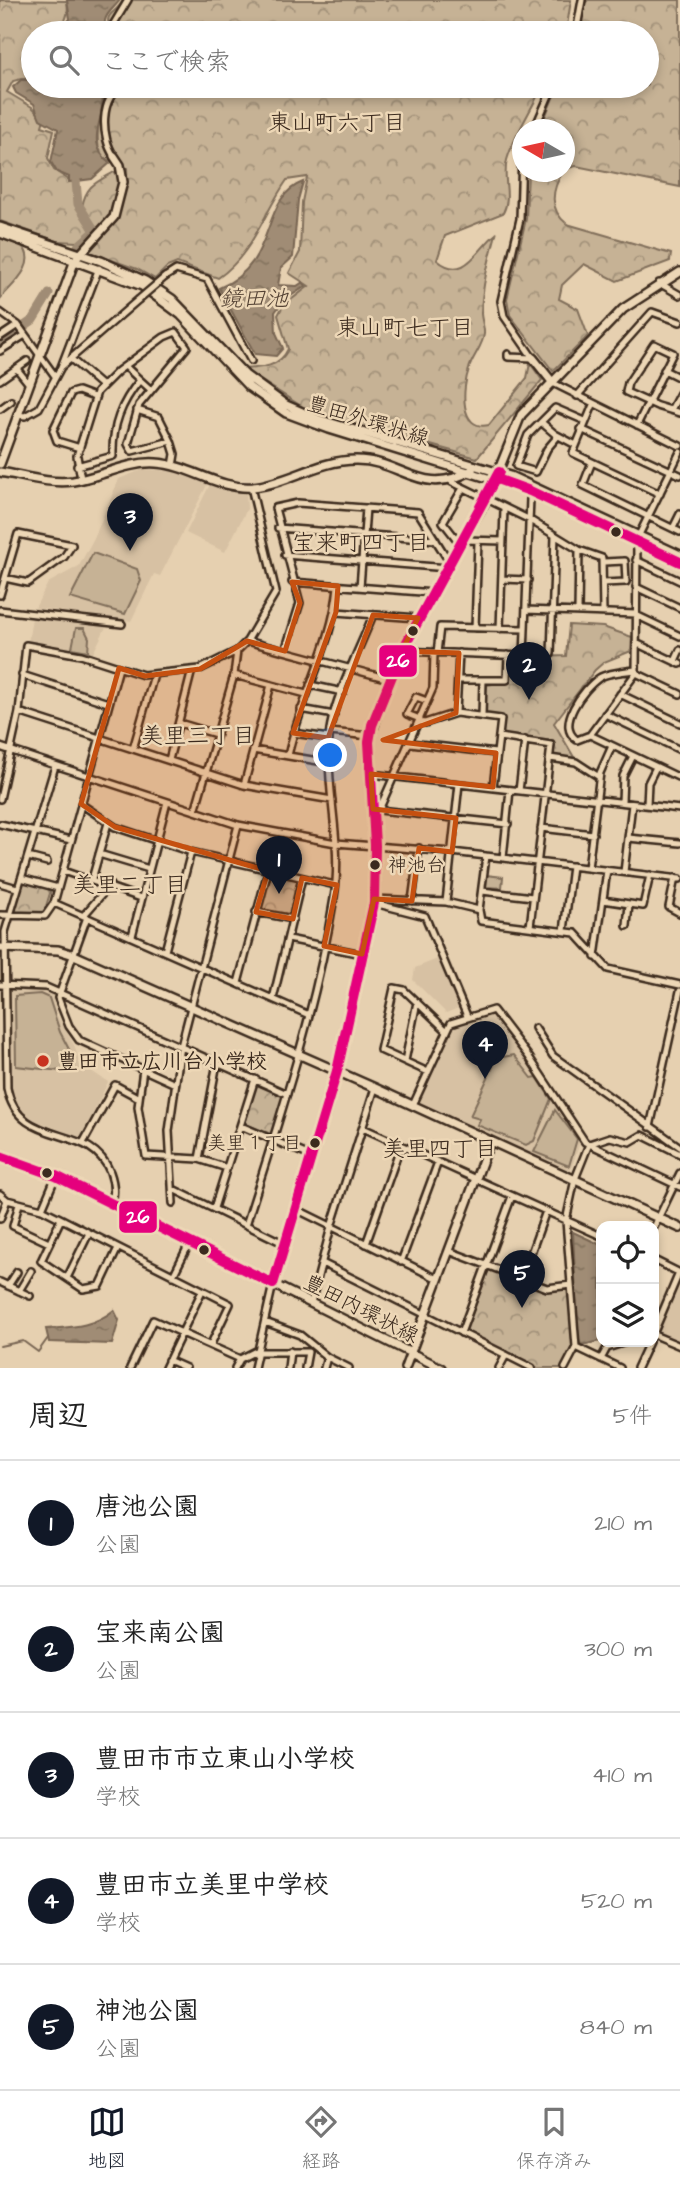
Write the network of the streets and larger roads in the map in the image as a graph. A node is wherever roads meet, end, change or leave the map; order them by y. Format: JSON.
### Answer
{"nodes":[{"id":1,"x":128,"y":0,"type":"edge"},
{"id":2,"x":582,"y":0,"type":"edge"},
{"id":3,"x":115,"y":21,"type":"edge"},
{"id":4,"x":578,"y":21,"type":"edge"},
{"id":5,"x":109,"y":98,"type":"edge"},
{"id":6,"x":548,"y":98,"type":"edge"},
{"id":7,"x":539,"y":119,"type":"edge"},
{"id":8,"x":114,"y":156,"type":"joint"},
{"id":9,"x":522,"y":182,"type":"edge"},
{"id":10,"x":0,"y":227,"type":"edge"},
{"id":11,"x":0,"y":233,"type":"edge"},
{"id":12,"x":77,"y":257,"type":"junction"},
{"id":13,"x":99,"y":268,"type":"junction"},
{"id":14,"x":680,"y":272,"type":"edge"},
{"id":15,"x":659,"y":283,"type":"junction"},
{"id":16,"x":680,"y":295,"type":"edge"},
{"id":17,"x":0,"y":312,"type":"edge"},
{"id":18,"x":680,"y":322,"type":"edge"},
{"id":19,"x":18,"y":325,"type":"junction"},
{"id":20,"x":25,"y":334,"type":"junction"},
{"id":21,"x":0,"y":337,"type":"edge"},
{"id":22,"x":0,"y":351,"type":"edge"},
{"id":23,"x":508,"y":354,"type":"dead end"},
{"id":24,"x":40,"y":356,"type":"junction"},
{"id":25,"x":533,"y":358,"type":"junction"},
{"id":26,"x":71,"y":359,"type":"junction"},
{"id":27,"x":27,"y":361,"type":"dead end"},
{"id":28,"x":251,"y":361,"type":"dead end"},
{"id":29,"x":125,"y":366,"type":"junction"},
{"id":30,"x":61,"y":367,"type":"junction"},
{"id":31,"x":17,"y":369,"type":"junction"},
{"id":32,"x":664,"y":370,"type":"junction"},
{"id":33,"x":55,"y":376,"type":"junction"},
{"id":34,"x":680,"y":378,"type":"edge"},
{"id":35,"x":0,"y":380,"type":"edge"},
{"id":36,"x":140,"y":380,"type":"junction"},
{"id":37,"x":553,"y":383,"type":"junction"},
{"id":38,"x":29,"y":384,"type":"junction"},
{"id":39,"x":102,"y":386,"type":"junction"},
{"id":40,"x":151,"y":390,"type":"junction"},
{"id":41,"x":680,"y":393,"type":"edge"},
{"id":42,"x":577,"y":396,"type":"junction"},
{"id":43,"x":94,"y":397,"type":"junction"},
{"id":44,"x":11,"y":401,"type":"dead end"},
{"id":45,"x":648,"y":402,"type":"junction"},
{"id":46,"x":593,"y":405,"type":"junction"},
{"id":47,"x":672,"y":408,"type":"junction"},
{"id":48,"x":0,"y":409,"type":"edge"},
{"id":49,"x":137,"y":410,"type":"junction"},
{"id":50,"x":680,"y":413,"type":"edge"},
{"id":51,"x":18,"y":415,"type":"junction"},
{"id":52,"x":585,"y":421,"type":"junction"},
{"id":53,"x":541,"y":422,"type":"junction"},
{"id":54,"x":637,"y":425,"type":"junction"},
{"id":55,"x":581,"y":429,"type":"junction"},
{"id":56,"x":558,"y":436,"type":"junction"},
{"id":57,"x":171,"y":441,"type":"junction"},
{"id":58,"x":574,"y":443,"type":"junction"},
{"id":59,"x":680,"y":446,"type":"edge"},
{"id":60,"x":2,"y":447,"type":"edge"},
{"id":61,"x":80,"y":448,"type":"junction"},
{"id":62,"x":680,"y":452,"type":"edge"},
{"id":63,"x":593,"y":463,"type":"junction"},
{"id":64,"x":0,"y":464,"type":"edge"},
{"id":65,"x":77,"y":466,"type":"junction"},
{"id":66,"x":173,"y":466,"type":"junction"},
{"id":67,"x":472,"y":470,"type":"junction"},
{"id":68,"x":671,"y":471,"type":"junction"},
{"id":69,"x":0,"y":472,"type":"edge"},
{"id":70,"x":498,"y":475,"type":"junction"},
{"id":71,"x":680,"y":475,"type":"edge"},
{"id":72,"x":81,"y":479,"type":"junction"},
{"id":73,"x":452,"y":482,"type":"junction"},
{"id":74,"x":251,"y":487,"type":"junction"},
{"id":75,"x":463,"y":488,"type":"junction"},
{"id":76,"x":660,"y":494,"type":"junction"},
{"id":77,"x":530,"y":498,"type":"dead end"},
{"id":78,"x":487,"y":499,"type":"junction"},
{"id":79,"x":366,"y":508,"type":"junction"},
{"id":80,"x":504,"y":509,"type":"junction"},
{"id":81,"x":680,"y":514,"type":"edge"},
{"id":82,"x":650,"y":516,"type":"junction"},
{"id":83,"x":530,"y":520,"type":"junction"},
{"id":84,"x":278,"y":528,"type":"junction"},
{"id":85,"x":673,"y":528,"type":"junction"},
{"id":86,"x":680,"y":532,"type":"edge"},
{"id":87,"x":363,"y":534,"type":"junction"},
{"id":88,"x":555,"y":535,"type":"junction"},
{"id":89,"x":638,"y":538,"type":"junction"},
{"id":90,"x":436,"y":540,"type":"junction"},
{"id":91,"x":478,"y":541,"type":"junction"},
{"id":92,"x":503,"y":541,"type":"junction"},
{"id":93,"x":462,"y":542,"type":"junction"},
{"id":94,"x":579,"y":550,"type":"junction"},
{"id":95,"x":285,"y":555,"type":"junction"},
{"id":96,"x":680,"y":555,"type":"edge"},
{"id":97,"x":636,"y":560,"type":"junction"},
{"id":98,"x":362,"y":561,"type":"junction"},
{"id":99,"x":604,"y":562,"type":"junction"},
{"id":100,"x":680,"y":562,"type":"edge"},
{"id":101,"x":449,"y":565,"type":"junction"},
{"id":102,"x":5,"y":578,"type":"junction"},
{"id":103,"x":502,"y":579,"type":"junction"},
{"id":104,"x":528,"y":580,"type":"junction"},
{"id":105,"x":680,"y":581,"type":"edge"},
{"id":106,"x":292,"y":582,"type":"junction"},
{"id":107,"x":603,"y":583,"type":"junction"},
{"id":108,"x":338,"y":586,"type":"junction"},
{"id":109,"x":360,"y":587,"type":"junction"},
{"id":110,"x":636,"y":587,"type":"junction"},
{"id":111,"x":434,"y":593,"type":"junction"},
{"id":112,"x":0,"y":595,"type":"edge"},
{"id":113,"x":680,"y":608,"type":"edge"},
{"id":114,"x":0,"y":610,"type":"edge"},
{"id":115,"x":526,"y":610,"type":"junction"},
{"id":116,"x":553,"y":611,"type":"junction"},
{"id":117,"x":336,"y":612,"type":"junction"},
{"id":118,"x":578,"y":612,"type":"junction"},
{"id":119,"x":603,"y":613,"type":"junction"},
{"id":120,"x":373,"y":615,"type":"junction"},
{"id":121,"x":636,"y":615,"type":"junction"},
{"id":122,"x":418,"y":618,"type":"junction"},
{"id":123,"x":122,"y":624,"type":"dead end"},
{"id":124,"x":475,"y":628,"type":"junction"},
{"id":125,"x":500,"y":629,"type":"junction"},
{"id":126,"x":525,"y":629,"type":"junction"},
{"id":127,"x":680,"y":636,"type":"edge"},
{"id":128,"x":247,"y":641,"type":"junction"},
{"id":129,"x":636,"y":643,"type":"junction"},
{"id":130,"x":680,"y":650,"type":"edge"},
{"id":131,"x":237,"y":651,"type":"junction"},
{"id":132,"x":285,"y":651,"type":"junction"},
{"id":133,"x":402,"y":651,"type":"junction"},
{"id":134,"x":436,"y":653,"type":"junction"},
{"id":135,"x":459,"y":653,"type":"junction"},
{"id":136,"x":508,"y":655,"type":"junction"},
{"id":137,"x":524,"y":656,"type":"junction"},
{"id":138,"x":319,"y":660,"type":"junction"},
{"id":139,"x":677,"y":663,"type":"edge"},
{"id":140,"x":119,"y":668,"type":"junction"},
{"id":141,"x":352,"y":669,"type":"junction"},
{"id":142,"x":192,"y":670,"type":"junction"},
{"id":143,"x":636,"y":671,"type":"junction"},
{"id":144,"x":22,"y":675,"type":"junction"},
{"id":145,"x":154,"y":675,"type":"junction"},
{"id":146,"x":233,"y":675,"type":"junction"},
{"id":147,"x":389,"y":680,"type":"junction"},
{"id":148,"x":458,"y":680,"type":"junction"},
{"id":149,"x":483,"y":680,"type":"junction"},
{"id":150,"x":271,"y":685,"type":"junction"},
{"id":151,"x":310,"y":685,"type":"junction"},
{"id":152,"x":343,"y":692,"type":"junction"},
{"id":153,"x":306,"y":694,"type":"junction"},
{"id":154,"x":620,"y":694,"type":"junction"},
{"id":155,"x":680,"y":694,"type":"edge"},
{"id":156,"x":428,"y":701,"type":"junction"},
{"id":157,"x":108,"y":703,"type":"junction"},
{"id":158,"x":301,"y":709,"type":"junction"},
{"id":159,"x":19,"y":712,"type":"junction"},
{"id":160,"x":456,"y":713,"type":"junction"},
{"id":161,"x":334,"y":715,"type":"junction"},
{"id":162,"x":605,"y":715,"type":"junction"},
{"id":163,"x":482,"y":716,"type":"junction"},
{"id":164,"x":419,"y":721,"type":"junction"},
{"id":165,"x":179,"y":723,"type":"junction"},
{"id":166,"x":680,"y":723,"type":"edge"},
{"id":167,"x":293,"y":733,"type":"junction"},
{"id":168,"x":216,"y":734,"type":"junction"},
{"id":169,"x":329,"y":735,"type":"junction"},
{"id":170,"x":590,"y":735,"type":"junction"},
{"id":171,"x":370,"y":736,"type":"junction"},
{"id":172,"x":499,"y":737,"type":"junction"},
{"id":173,"x":99,"y":738,"type":"junction"},
{"id":174,"x":525,"y":740,"type":"junction"},
{"id":175,"x":410,"y":743,"type":"junction"},
{"id":176,"x":612,"y":746,"type":"junction"},
{"id":177,"x":0,"y":747,"type":"edge"},
{"id":178,"x":133,"y":749,"type":"junction"},
{"id":179,"x":253,"y":750,"type":"junction"},
{"id":180,"x":680,"y":750,"type":"edge"},
{"id":181,"x":11,"y":751,"type":"junction"},
{"id":182,"x":496,"y":753,"type":"junction"},
{"id":183,"x":288,"y":756,"type":"junction"},
{"id":184,"x":634,"y":756,"type":"junction"},
{"id":185,"x":550,"y":758,"type":"junction"},
{"id":186,"x":169,"y":760,"type":"junction"},
{"id":187,"x":330,"y":763,"type":"junction"},
{"id":188,"x":55,"y":766,"type":"junction"},
{"id":189,"x":656,"y":767,"type":"junction"},
{"id":190,"x":206,"y":772,"type":"junction"},
{"id":191,"x":371,"y":774,"type":"junction"},
{"id":192,"x":89,"y":776,"type":"junction"},
{"id":193,"x":394,"y":776,"type":"junction"},
{"id":194,"x":599,"y":777,"type":"junction"},
{"id":195,"x":680,"y":778,"type":"edge"},
{"id":196,"x":459,"y":784,"type":"junction"},
{"id":197,"x":244,"y":785,"type":"junction"},
{"id":198,"x":493,"y":787,"type":"junction"},
{"id":199,"x":510,"y":790,"type":"junction"},
{"id":200,"x":519,"y":791,"type":"junction"},
{"id":201,"x":545,"y":794,"type":"junction"},
{"id":202,"x":0,"y":799,"type":"edge"},
{"id":203,"x":597,"y":799,"type":"junction"},
{"id":204,"x":332,"y":800,"type":"junction"},
{"id":205,"x":167,"y":802,"type":"junction"},
{"id":206,"x":622,"y":802,"type":"junction"},
{"id":207,"x":81,"y":804,"type":"junction"},
{"id":208,"x":632,"y":804,"type":"junction"},
{"id":209,"x":647,"y":805,"type":"junction"},
{"id":210,"x":680,"y":809,"type":"edge"},
{"id":211,"x":195,"y":811,"type":"junction"},
{"id":212,"x":376,"y":811,"type":"junction"},
{"id":213,"x":456,"y":818,"type":"junction"},
{"id":214,"x":108,"y":822,"type":"junction"},
{"id":215,"x":0,"y":824,"type":"edge"},
{"id":216,"x":508,"y":824,"type":"junction"},
{"id":217,"x":238,"y":825,"type":"junction"},
{"id":218,"x":541,"y":828,"type":"junction"},
{"id":219,"x":36,"y":832,"type":"junction"},
{"id":220,"x":593,"y":834,"type":"junction"},
{"id":221,"x":628,"y":838,"type":"junction"},
{"id":222,"x":71,"y":840,"type":"junction"},
{"id":223,"x":156,"y":841,"type":"junction"},
{"id":224,"x":336,"y":843,"type":"junction"},
{"id":225,"x":680,"y":843,"type":"edge"},
{"id":226,"x":375,"y":845,"type":"junction"},
{"id":227,"x":419,"y":848,"type":"junction"},
{"id":228,"x":191,"y":852,"type":"junction"},
{"id":229,"x":452,"y":852,"type":"junction"},
{"id":230,"x":99,"y":853,"type":"junction"},
{"id":231,"x":486,"y":856,"type":"junction"},
{"id":232,"x":28,"y":857,"type":"junction"},
{"id":233,"x":503,"y":858,"type":"junction"},
{"id":234,"x":47,"y":862,"type":"dead end"},
{"id":235,"x":229,"y":862,"type":"junction"},
{"id":236,"x":538,"y":862,"type":"junction"},
{"id":237,"x":572,"y":866,"type":"junction"},
{"id":238,"x":588,"y":868,"type":"junction"},
{"id":239,"x":149,"y":869,"type":"junction"},
{"id":240,"x":607,"y":870,"type":"junction"},
{"id":241,"x":680,"y":870,"type":"edge"},
{"id":242,"x":63,"y":871,"type":"junction"},
{"id":243,"x":268,"y":871,"type":"junction"},
{"id":244,"x":624,"y":872,"type":"junction"},
{"id":245,"x":650,"y":875,"type":"junction"},
{"id":246,"x":21,"y":878,"type":"junction"},
{"id":247,"x":302,"y":878,"type":"junction"},
{"id":248,"x":678,"y":878,"type":"edge"},
{"id":249,"x":92,"y":879,"type":"junction"},
{"id":250,"x":0,"y":883,"type":"edge"},
{"id":251,"x":335,"y":885,"type":"junction"},
{"id":252,"x":110,"y":886,"type":"junction"},
{"id":253,"x":18,"y":888,"type":"junction"},
{"id":254,"x":58,"y":888,"type":"junction"},
{"id":255,"x":481,"y":891,"type":"junction"},
{"id":256,"x":533,"y":897,"type":"junction"},
{"id":257,"x":141,"y":898,"type":"junction"},
{"id":258,"x":374,"y":900,"type":"junction"},
{"id":259,"x":603,"y":900,"type":"junction"},
{"id":260,"x":412,"y":901,"type":"junction"},
{"id":261,"x":446,"y":902,"type":"junction"},
{"id":262,"x":54,"y":903,"type":"junction"},
{"id":263,"x":629,"y":904,"type":"junction"},
{"id":264,"x":479,"y":910,"type":"junction"},
{"id":265,"x":257,"y":912,"type":"junction"},
{"id":266,"x":680,"y":913,"type":"edge"},
{"id":267,"x":0,"y":915,"type":"edge"},
{"id":268,"x":10,"y":916,"type":"junction"},
{"id":269,"x":86,"y":916,"type":"junction"},
{"id":270,"x":293,"y":919,"type":"junction"},
{"id":271,"x":626,"y":926,"type":"dead end"},
{"id":272,"x":530,"y":927,"type":"junction"},
{"id":273,"x":564,"y":931,"type":"junction"},
{"id":274,"x":132,"y":936,"type":"junction"},
{"id":275,"x":288,"y":939,"type":"junction"},
{"id":276,"x":324,"y":946,"type":"junction"},
{"id":277,"x":2,"y":949,"type":"edge"},
{"id":278,"x":165,"y":951,"type":"junction"},
{"id":279,"x":362,"y":954,"type":"junction"},
{"id":280,"x":74,"y":955,"type":"junction"},
{"id":281,"x":594,"y":958,"type":"junction"},
{"id":282,"x":201,"y":967,"type":"junction"},
{"id":283,"x":238,"y":983,"type":"junction"},
{"id":284,"x":680,"y":985,"type":"edge"},
{"id":285,"x":3,"y":986,"type":"edge"},
{"id":286,"x":680,"y":991,"type":"edge"},
{"id":287,"x":61,"y":993,"type":"junction"},
{"id":288,"x":273,"y":999,"type":"junction"},
{"id":289,"x":418,"y":1002,"type":"junction"},
{"id":290,"x":190,"y":1007,"type":"junction"},
{"id":291,"x":309,"y":1015,"type":"junction"},
{"id":292,"x":467,"y":1016,"type":"junction"},
{"id":293,"x":3,"y":1019,"type":"edge"},
{"id":294,"x":535,"y":1028,"type":"dead end"},
{"id":295,"x":447,"y":1031,"type":"junction"},
{"id":296,"x":181,"y":1046,"type":"junction"},
{"id":297,"x":300,"y":1055,"type":"junction"},
{"id":298,"x":405,"y":1061,"type":"junction"},
{"id":299,"x":217,"y":1063,"type":"junction"},
{"id":300,"x":143,"y":1069,"type":"junction"},
{"id":301,"x":337,"y":1071,"type":"junction"},
{"id":302,"x":428,"y":1072,"type":"junction"},
{"id":303,"x":3,"y":1074,"type":"edge"},
{"id":304,"x":256,"y":1079,"type":"junction"},
{"id":305,"x":175,"y":1084,"type":"junction"},
{"id":306,"x":375,"y":1088,"type":"junction"},
{"id":307,"x":287,"y":1094,"type":"junction"},
{"id":308,"x":139,"y":1098,"type":"junction"},
{"id":309,"x":413,"y":1105,"type":"junction"},
{"id":310,"x":241,"y":1126,"type":"junction"},
{"id":311,"x":650,"y":1126,"type":"junction"},
{"id":312,"x":363,"y":1128,"type":"junction"},
{"id":313,"x":273,"y":1140,"type":"junction"},
{"id":314,"x":490,"y":1141,"type":"junction"},
{"id":315,"x":83,"y":1143,"type":"junction"},
{"id":316,"x":589,"y":1144,"type":"junction"},
{"id":317,"x":401,"y":1145,"type":"junction"},
{"id":318,"x":680,"y":1147,"type":"edge"},
{"id":319,"x":680,"y":1154,"type":"edge"},
{"id":320,"x":0,"y":1156,"type":"edge"},
{"id":321,"x":310,"y":1156,"type":"junction"},
{"id":322,"x":170,"y":1158,"type":"junction"},
{"id":323,"x":199,"y":1159,"type":"junction"},
{"id":324,"x":438,"y":1162,"type":"junction"},
{"id":325,"x":227,"y":1168,"type":"junction"},
{"id":326,"x":680,"y":1173,"type":"edge"},
{"id":327,"x":56,"y":1176,"type":"junction"},
{"id":328,"x":475,"y":1179,"type":"junction"},
{"id":329,"x":575,"y":1180,"type":"junction"},
{"id":330,"x":677,"y":1185,"type":"edge"},
{"id":331,"x":173,"y":1188,"type":"junction"},
{"id":332,"x":0,"y":1194,"type":"edge"},
{"id":333,"x":512,"y":1196,"type":"junction"},
{"id":334,"x":7,"y":1200,"type":"junction"},
{"id":335,"x":112,"y":1203,"type":"junction"},
{"id":336,"x":173,"y":1203,"type":"dead end"},
{"id":337,"x":19,"y":1204,"type":"junction"},
{"id":338,"x":214,"y":1208,"type":"junction"},
{"id":339,"x":294,"y":1208,"type":"junction"},
{"id":340,"x":42,"y":1209,"type":"junction"},
{"id":341,"x":546,"y":1212,"type":"junction"},
{"id":342,"x":658,"y":1218,"type":"junction"},
{"id":343,"x":0,"y":1219,"type":"edge"},
{"id":344,"x":61,"y":1219,"type":"junction"},
{"id":345,"x":566,"y":1221,"type":"junction"},
{"id":346,"x":657,"y":1221,"type":"edge"},
{"id":347,"x":246,"y":1225,"type":"junction"},
{"id":348,"x":331,"y":1227,"type":"junction"},
{"id":349,"x":680,"y":1228,"type":"edge"},
{"id":350,"x":89,"y":1233,"type":"junction"},
{"id":351,"x":596,"y":1234,"type":"edge"},
{"id":352,"x":190,"y":1242,"type":"junction"},
{"id":353,"x":49,"y":1243,"type":"junction"},
{"id":354,"x":283,"y":1243,"type":"junction"},
{"id":355,"x":366,"y":1244,"type":"junction"},
{"id":356,"x":118,"y":1248,"type":"junction"},
{"id":357,"x":449,"y":1251,"type":"junction"},
{"id":358,"x":401,"y":1262,"type":"junction"},
{"id":359,"x":659,"y":1262,"type":"edge"},
{"id":360,"x":322,"y":1263,"type":"junction"},
{"id":361,"x":487,"y":1265,"type":"junction"},
{"id":362,"x":31,"y":1271,"type":"dead end"},
{"id":363,"x":17,"y":1272,"type":"dead end"},
{"id":364,"x":680,"y":1273,"type":"edge"},
{"id":365,"x":173,"y":1276,"type":"junction"},
{"id":366,"x":67,"y":1278,"type":"junction"},
{"id":367,"x":522,"y":1278,"type":"junction"},
{"id":368,"x":438,"y":1279,"type":"junction"},
{"id":369,"x":0,"y":1282,"type":"edge"},
{"id":370,"x":273,"y":1284,"type":"junction"},
{"id":371,"x":571,"y":1285,"type":"junction"},
{"id":372,"x":8,"y":1286,"type":"junction"},
{"id":373,"x":202,"y":1290,"type":"junction"},
{"id":374,"x":19,"y":1291,"type":"junction"},
{"id":375,"x":30,"y":1296,"type":"dead end"},
{"id":376,"x":311,"y":1303,"type":"junction"},
{"id":377,"x":425,"y":1314,"type":"junction"},
{"id":378,"x":265,"y":1322,"type":"junction"},
{"id":379,"x":659,"y":1322,"type":"edge"},
{"id":380,"x":181,"y":1331,"type":"junction"},
{"id":381,"x":461,"y":1333,"type":"junction"},
{"id":382,"x":659,"y":1336,"type":"edge"},
{"id":383,"x":211,"y":1344,"type":"junction"},
{"id":384,"x":680,"y":1346,"type":"edge"},
{"id":385,"x":576,"y":1347,"type":"junction"},
{"id":386,"x":610,"y":1347,"type":"edge"},
{"id":387,"x":647,"y":1347,"type":"edge"},
{"id":388,"x":256,"y":1351,"type":"junction"},
{"id":389,"x":290,"y":1351,"type":"junction"},
{"id":390,"x":411,"y":1353,"type":"junction"},
{"id":391,"x":506,"y":1355,"type":"junction"},
{"id":392,"x":327,"y":1357,"type":"junction"},
{"id":393,"x":240,"y":1359,"type":"junction"},
{"id":394,"x":601,"y":1359,"type":"junction"},
{"id":395,"x":169,"y":1360,"type":"junction"},
{"id":396,"x":130,"y":1368,"type":"edge"},
{"id":397,"x":165,"y":1368,"type":"edge"},
{"id":398,"x":186,"y":1368,"type":"edge"},
{"id":399,"x":235,"y":1368,"type":"edge"},
{"id":400,"x":254,"y":1368,"type":"edge"},
{"id":401,"x":288,"y":1368,"type":"edge"},
{"id":402,"x":305,"y":1368,"type":"edge"},
{"id":403,"x":324,"y":1368,"type":"edge"},
{"id":404,"x":349,"y":1368,"type":"edge"},
{"id":405,"x":405,"y":1368,"type":"edge"},
{"id":406,"x":441,"y":1368,"type":"edge"},
{"id":407,"x":499,"y":1368,"type":"edge"},
{"id":408,"x":532,"y":1368,"type":"edge"},
{"id":409,"x":565,"y":1368,"type":"edge"},
{"id":410,"x":620,"y":1368,"type":"edge"},
{"id":411,"x":637,"y":1368,"type":"edge"}],
"edges":[{"from":1,"to":3,"type":"street"},
{"from":2,"to":4,"type":"street"},
{"from":5,"to":8,"type":"street"},
{"from":6,"to":7,"type":"street"},
{"from":8,"to":12,"type":"street"},
{"from":9,"to":25,"type":"street"},
{"from":10,"to":12,"type":"street","name":"豊田外環状線"},
{"from":11,"to":12,"type":"street","name":"豊田外環状線"},
{"from":12,"to":13,"type":"street","name":"豊田外環状線"},
{"from":12,"to":24,"type":"street"},
{"from":12,"to":70,"type":"street","name":"豊田外環状線"},
{"from":13,"to":30,"type":"street"},
{"from":13,"to":67,"type":"street","name":"豊田外環状線"},
{"from":14,"to":15,"type":"street"},
{"from":15,"to":16,"type":"street"},
{"from":15,"to":37,"type":"street"},
{"from":17,"to":19,"type":"street"},
{"from":18,"to":42,"type":"street"},
{"from":19,"to":20,"type":"street"},
{"from":19,"to":21,"type":"street"},
{"from":20,"to":22,"type":"street"},
{"from":20,"to":24,"type":"street"},
{"from":23,"to":25,"type":"street"},
{"from":24,"to":33,"type":"street"},
{"from":24,"to":38,"type":"street"},
{"from":25,"to":37,"type":"street"},
{"from":26,"to":28,"type":"street","bridge":true},
{"from":26,"to":30,"type":"street"},
{"from":26,"to":39,"type":"street"},
{"from":27,"to":31,"type":"street"},
{"from":29,"to":36,"type":"street"},
{"from":29,"to":39,"type":"street"},
{"from":29,"to":40,"type":"street"},
{"from":30,"to":33,"type":"street"},
{"from":31,"to":35,"type":"street"},
{"from":31,"to":38,"type":"street"},
{"from":32,"to":34,"type":"street"},
{"from":32,"to":45,"type":"street"},
{"from":32,"to":45,"type":"street"},
{"from":33,"to":51,"type":"street"},
{"from":36,"to":40,"type":"street"},
{"from":36,"to":65,"type":"street"},
{"from":37,"to":42,"type":"street"},
{"from":37,"to":70,"type":"street"},
{"from":38,"to":51,"type":"street"},
{"from":39,"to":43,"type":"street"},
{"from":40,"to":49,"type":"street"},
{"from":41,"to":47,"type":"street"},
{"from":42,"to":46,"type":"street"},
{"from":43,"to":61,"type":"street"},
{"from":43,"to":61,"type":"street"},
{"from":44,"to":48,"type":"street"},
{"from":45,"to":47,"type":"street"},
{"from":45,"to":54,"type":"street"},
{"from":46,"to":52,"type":"street"},
{"from":46,"to":54,"type":"street"},
{"from":47,"to":50,"type":"street"},
{"from":49,"to":57,"type":"street"},
{"from":49,"to":57,"type":"street"},
{"from":51,"to":60,"type":"street"},
{"from":52,"to":53,"type":"street"},
{"from":52,"to":55,"type":"street"},
{"from":53,"to":56,"type":"street"},
{"from":53,"to":56,"type":"street"},
{"from":54,"to":59,"type":"street"},
{"from":55,"to":58,"type":"street"},
{"from":55,"to":68,"type":"street"},
{"from":56,"to":58,"type":"street"},
{"from":57,"to":66,"type":"street"},
{"from":58,"to":63,"type":"street"},
{"from":60,"to":64,"type":"street"},
{"from":61,"to":65,"type":"street"},
{"from":62,"to":68,"type":"street"},
{"from":63,"to":76,"type":"street"},
{"from":63,"to":82,"type":"street"},
{"from":65,"to":72,"type":"street"},
{"from":66,"to":72,"type":"street"},
{"from":66,"to":74,"type":"street"},
{"from":67,"to":70,"type":"street","name":"豊田外環状線"},
{"from":67,"to":73,"type":"street"},
{"from":68,"to":71,"type":"street"},
{"from":68,"to":76,"type":"street"},
{"from":69,"to":72,"type":"street"},
{"from":70,"to":78,"type":"street"},
{"from":70,"to":89,"type":"street","name":"豊田外環状線"},
{"from":73,"to":74,"type":"street"},
{"from":73,"to":75,"type":"street"},
{"from":74,"to":128,"type":"street"},
{"from":75,"to":78,"type":"street"},
{"from":75,"to":93,"type":"street"},
{"from":76,"to":82,"type":"street"},
{"from":77,"to":83,"type":"street"},
{"from":78,"to":80,"type":"street"},
{"from":78,"to":93,"type":"street"},
{"from":79,"to":84,"type":"street"},
{"from":79,"to":87,"type":"street"},
{"from":79,"to":90,"type":"street"},
{"from":80,"to":83,"type":"street"},
{"from":80,"to":92,"type":"street"},
{"from":81,"to":85,"type":"street"},
{"from":82,"to":85,"type":"street"},
{"from":82,"to":89,"type":"street"},
{"from":83,"to":88,"type":"street"},
{"from":83,"to":104,"type":"street"},
{"from":84,"to":87,"type":"street"},
{"from":84,"to":95,"type":"street"},
{"from":85,"to":86,"type":"street"},
{"from":87,"to":90,"type":"street"},
{"from":87,"to":98,"type":"street"},
{"from":88,"to":94,"type":"street"},
{"from":88,"to":116,"type":"street"},
{"from":89,"to":96,"type":"street","name":"豊田外環状線"},
{"from":89,"to":97,"type":"street"},
{"from":89,"to":100,"type":"street","name":"豊田外環状線"},
{"from":90,"to":101,"type":"street"},
{"from":91,"to":92,"type":"street"},
{"from":91,"to":93,"type":"street"},
{"from":91,"to":124,"type":"street"},
{"from":92,"to":103,"type":"street"},
{"from":93,"to":101,"type":"street"},
{"from":94,"to":99,"type":"street"},
{"from":94,"to":118,"type":"street"},
{"from":95,"to":98,"type":"street"},
{"from":95,"to":106,"type":"street"},
{"from":97,"to":105,"type":"street"},
{"from":97,"to":110,"type":"street"},
{"from":98,"to":101,"type":"street"},
{"from":98,"to":109,"type":"street"},
{"from":99,"to":107,"type":"street"},
{"from":99,"to":107,"type":"street"},
{"from":101,"to":111,"type":"street"},
{"from":102,"to":102,"type":"street"},
{"from":102,"to":112,"type":"street"},
{"from":103,"to":104,"type":"street"},
{"from":103,"to":125,"type":"street"},
{"from":104,"to":115,"type":"street"},
{"from":106,"to":108,"type":"street"},
{"from":106,"to":132,"type":"street"},
{"from":107,"to":119,"type":"street"},
{"from":108,"to":109,"type":"street"},
{"from":108,"to":117,"type":"street"},
{"from":109,"to":111,"type":"street"},
{"from":110,"to":113,"type":"street"},
{"from":110,"to":121,"type":"street"},
{"from":111,"to":122,"type":"street"},
{"from":114,"to":123,"type":"street"},
{"from":115,"to":116,"type":"street"},
{"from":115,"to":126,"type":"street"},
{"from":116,"to":118,"type":"street"},
{"from":116,"to":137,"type":"street"},
{"from":117,"to":120,"type":"street"},
{"from":117,"to":138,"type":"street"},
{"from":118,"to":119,"type":"street"},
{"from":119,"to":121,"type":"street"},
{"from":120,"to":122,"type":"street"},
{"from":120,"to":141,"type":"street"},
{"from":121,"to":127,"type":"street"},
{"from":121,"to":129,"type":"street"},
{"from":122,"to":133,"type":"street"},
{"from":124,"to":125,"type":"street"},
{"from":124,"to":134,"type":"street"},
{"from":125,"to":126,"type":"street"},
{"from":126,"to":137,"type":"street"},
{"from":128,"to":131,"type":"street"},
{"from":128,"to":132,"type":"street"},
{"from":129,"to":139,"type":"street"},
{"from":129,"to":143,"type":"street"},
{"from":130,"to":139,"type":"street"},
{"from":131,"to":142,"type":"street"},
{"from":131,"to":146,"type":"street"},
{"from":132,"to":138,"type":"street"},
{"from":133,"to":134,"type":"street"},
{"from":133,"to":147,"type":"street"},
{"from":134,"to":135,"type":"street"},
{"from":134,"to":156,"type":"street"},
{"from":135,"to":136,"type":"street"},
{"from":135,"to":148,"type":"street"},
{"from":136,"to":137,"type":"street"},
{"from":136,"to":149,"type":"street"},
{"from":138,"to":141,"type":"street"},
{"from":138,"to":151,"type":"street"},
{"from":140,"to":144,"type":"street"},
{"from":140,"to":145,"type":"street"},
{"from":140,"to":157,"type":"street"},
{"from":141,"to":147,"type":"street"},
{"from":141,"to":152,"type":"street"},
{"from":142,"to":145,"type":"street"},
{"from":142,"to":165,"type":"street"},
{"from":143,"to":154,"type":"street"},
{"from":143,"to":155,"type":"street"},
{"from":143,"to":170,"type":"street"},
{"from":144,"to":157,"type":"street"},
{"from":144,"to":159,"type":"street"},
{"from":145,"to":178,"type":"street"},
{"from":146,"to":150,"type":"street"},
{"from":146,"to":168,"type":"street"},
{"from":147,"to":171,"type":"street"},
{"from":148,"to":149,"type":"street"},
{"from":148,"to":160,"type":"street"},
{"from":149,"to":163,"type":"street"},
{"from":150,"to":153,"type":"street"},
{"from":150,"to":179,"type":"street"},
{"from":151,"to":152,"type":"street"},
{"from":151,"to":153,"type":"street"},
{"from":152,"to":161,"type":"street"},
{"from":153,"to":158,"type":"street"},
{"from":154,"to":162,"type":"street"},
{"from":154,"to":166,"type":"street"},
{"from":156,"to":164,"type":"street"},
{"from":156,"to":164,"type":"street"},
{"from":157,"to":173,"type":"street"},
{"from":158,"to":161,"type":"street"},
{"from":158,"to":167,"type":"street"},
{"from":159,"to":173,"type":"street"},
{"from":159,"to":181,"type":"street"},
{"from":160,"to":163,"type":"street"},
{"from":160,"to":164,"type":"street"},
{"from":161,"to":169,"type":"street"},
{"from":162,"to":170,"type":"street"},
{"from":162,"to":180,"type":"street"},
{"from":163,"to":172,"type":"street"},
{"from":164,"to":175,"type":"street"},
{"from":165,"to":168,"type":"street"},
{"from":165,"to":186,"type":"street"},
{"from":167,"to":169,"type":"street"},
{"from":167,"to":183,"type":"street"},
{"from":168,"to":190,"type":"street"},
{"from":169,"to":171,"type":"street"},
{"from":169,"to":187,"type":"street"},
{"from":170,"to":176,"type":"street"},
{"from":171,"to":191,"type":"street"},
{"from":172,"to":174,"type":"street"},
{"from":172,"to":182,"type":"street"},
{"from":173,"to":178,"type":"street"},
{"from":173,"to":192,"type":"street"},
{"from":174,"to":185,"type":"street"},
{"from":174,"to":200,"type":"street"},
{"from":175,"to":182,"type":"street"},
{"from":175,"to":193,"type":"street"},
{"from":176,"to":184,"type":"street"},
{"from":176,"to":194,"type":"street"},
{"from":177,"to":181,"type":"street"},
{"from":178,"to":186,"type":"street"},
{"from":179,"to":183,"type":"street"},
{"from":179,"to":197,"type":"street"},
{"from":181,"to":188,"type":"street"},
{"from":181,"to":202,"type":"street"},
{"from":182,"to":198,"type":"street"},
{"from":183,"to":187,"type":"street"},
{"from":184,"to":189,"type":"street"},
{"from":184,"to":206,"type":"street"},
{"from":185,"to":194,"type":"street"},
{"from":185,"to":201,"type":"street"},
{"from":186,"to":190,"type":"street"},
{"from":187,"to":204,"type":"street"},
{"from":188,"to":192,"type":"street"},
{"from":188,"to":219,"type":"street"},
{"from":189,"to":195,"type":"street"},
{"from":189,"to":209,"type":"street"},
{"from":190,"to":197,"type":"street"},
{"from":190,"to":211,"type":"street"},
{"from":191,"to":193,"type":"street"},
{"from":191,"to":212,"type":"street"},
{"from":192,"to":205,"type":"street"},
{"from":192,"to":207,"type":"street"},
{"from":193,"to":196,"type":"street"},
{"from":193,"to":212,"type":"street"},
{"from":194,"to":203,"type":"street"},
{"from":196,"to":198,"type":"street"},
{"from":196,"to":213,"type":"street"},
{"from":197,"to":204,"type":"street"},
{"from":198,"to":199,"type":"street"},
{"from":199,"to":200,"type":"street"},
{"from":199,"to":216,"type":"street"},
{"from":200,"to":201,"type":"street"},
{"from":201,"to":203,"type":"street"},
{"from":201,"to":218,"type":"street"},
{"from":203,"to":206,"type":"street"},
{"from":203,"to":220,"type":"street"},
{"from":204,"to":224,"type":"street"},
{"from":205,"to":211,"type":"street"},
{"from":205,"to":223,"type":"street"},
{"from":206,"to":208,"type":"street"},
{"from":207,"to":214,"type":"street"},
{"from":207,"to":222,"type":"street"},
{"from":208,"to":209,"type":"street"},
{"from":208,"to":221,"type":"street"},
{"from":209,"to":210,"type":"street"},
{"from":211,"to":217,"type":"street"},
{"from":212,"to":213,"type":"street"},
{"from":212,"to":226,"type":"street"},
{"from":213,"to":216,"type":"street"},
{"from":213,"to":229,"type":"street"},
{"from":214,"to":223,"type":"street"},
{"from":214,"to":230,"type":"street"},
{"from":215,"to":219,"type":"street"},
{"from":216,"to":233,"type":"street"},
{"from":217,"to":224,"type":"street"},
{"from":217,"to":235,"type":"street"},
{"from":218,"to":220,"type":"street"},
{"from":218,"to":236,"type":"street"},
{"from":219,"to":222,"type":"street"},
{"from":219,"to":232,"type":"street"},
{"from":220,"to":238,"type":"street"},
{"from":221,"to":225,"type":"street"},
{"from":221,"to":244,"type":"street"},
{"from":222,"to":242,"type":"street"},
{"from":223,"to":228,"type":"street"},
{"from":223,"to":239,"type":"street"},
{"from":224,"to":226,"type":"street"},
{"from":224,"to":251,"type":"street"},
{"from":226,"to":227,"type":"street"},
{"from":226,"to":258,"type":"street"},
{"from":227,"to":229,"type":"street"},
{"from":227,"to":260,"type":"street"},
{"from":228,"to":235,"type":"street"},
{"from":228,"to":278,"type":"street"},
{"from":229,"to":231,"type":"street"},
{"from":229,"to":261,"type":"street"},
{"from":230,"to":239,"type":"street"},
{"from":230,"to":249,"type":"street"},
{"from":231,"to":233,"type":"street"},
{"from":231,"to":255,"type":"street"},
{"from":232,"to":234,"type":"street"},
{"from":232,"to":246,"type":"street"},
{"from":233,"to":236,"type":"street"},
{"from":235,"to":243,"type":"street"},
{"from":235,"to":282,"type":"street"},
{"from":236,"to":237,"type":"street"},
{"from":236,"to":256,"type":"street"},
{"from":237,"to":238,"type":"street"},
{"from":237,"to":273,"type":"street"},
{"from":238,"to":240,"type":"street"},
{"from":239,"to":257,"type":"street"},
{"from":240,"to":244,"type":"street"},
{"from":240,"to":259,"type":"street"},
{"from":241,"to":248,"type":"street"},
{"from":242,"to":249,"type":"street"},
{"from":242,"to":254,"type":"street"},
{"from":243,"to":247,"type":"street"},
{"from":243,"to":265,"type":"street"},
{"from":244,"to":245,"type":"street"},
{"from":245,"to":248,"type":"street"},
{"from":245,"to":263,"type":"street"},
{"from":246,"to":253,"type":"street"},
{"from":246,"to":254,"type":"street"},
{"from":247,"to":251,"type":"street"},
{"from":247,"to":270,"type":"street"},
{"from":248,"to":266,"type":"street"},
{"from":249,"to":252,"type":"street"},
{"from":250,"to":253,"type":"street"},
{"from":251,"to":276,"type":"street"},
{"from":252,"to":257,"type":"street"},
{"from":252,"to":269,"type":"street"},
{"from":253,"to":268,"type":"street"},
{"from":254,"to":262,"type":"street"},
{"from":255,"to":256,"type":"street"},
{"from":255,"to":264,"type":"street"},
{"from":256,"to":272,"type":"street"},
{"from":257,"to":274,"type":"street"},
{"from":258,"to":260,"type":"street"},
{"from":258,"to":279,"type":"street"},
{"from":258,"to":292,"type":"street"},
{"from":259,"to":263,"type":"street"},
{"from":259,"to":281,"type":"street"},
{"from":260,"to":261,"type":"street"},
{"from":261,"to":264,"type":"street"},
{"from":262,"to":268,"type":"street"},
{"from":262,"to":269,"type":"street"},
{"from":263,"to":271,"type":"street"},
{"from":264,"to":272,"type":"street"},
{"from":265,"to":270,"type":"street"},
{"from":265,"to":283,"type":"street"},
{"from":267,"to":268,"type":"street"},
{"from":268,"to":277,"type":"street"},
{"from":269,"to":274,"type":"street"},
{"from":269,"to":280,"type":"street"},
{"from":270,"to":275,"type":"street"},
{"from":272,"to":273,"type":"street"},
{"from":273,"to":281,"type":"street"},
{"from":274,"to":278,"type":"street"},
{"from":275,"to":276,"type":"street"},
{"from":275,"to":288,"type":"street"},
{"from":276,"to":279,"type":"street"},
{"from":276,"to":291,"type":"street"},
{"from":277,"to":280,"type":"street"},
{"from":277,"to":285,"type":"street"},
{"from":278,"to":282,"type":"street"},
{"from":279,"to":301,"type":"street"},
{"from":280,"to":287,"type":"street"},
{"from":280,"to":290,"type":"street"},
{"from":281,"to":284,"type":"street"},
{"from":282,"to":283,"type":"street"},
{"from":282,"to":290,"type":"street"},
{"from":283,"to":288,"type":"street"},
{"from":285,"to":287,"type":"street"},
{"from":285,"to":293,"type":"street"},
{"from":286,"to":311,"type":"street"},
{"from":287,"to":296,"type":"street"},
{"from":287,"to":300,"type":"street"},
{"from":288,"to":291,"type":"street"},
{"from":289,"to":295,"type":"street"},
{"from":289,"to":298,"type":"street"},
{"from":289,"to":298,"type":"street"},
{"from":290,"to":296,"type":"street"},
{"from":290,"to":297,"type":"street"},
{"from":291,"to":297,"type":"street"},
{"from":292,"to":295,"type":"street"},
{"from":292,"to":316,"type":"street"},
{"from":293,"to":303,"type":"street"},
{"from":294,"to":311,"type":"street"},
{"from":295,"to":302,"type":"street"},
{"from":296,"to":299,"type":"street"},
{"from":296,"to":305,"type":"street"},
{"from":297,"to":301,"type":"street"},
{"from":297,"to":307,"type":"street"},
{"from":298,"to":302,"type":"street"},
{"from":299,"to":304,"type":"street"},
{"from":299,"to":323,"type":"street"},
{"from":300,"to":305,"type":"street"},
{"from":300,"to":308,"type":"street"},
{"from":301,"to":306,"type":"street"},
{"from":301,"to":321,"type":"street"},
{"from":302,"to":309,"type":"street"},
{"from":303,"to":315,"type":"street"},
{"from":304,"to":307,"type":"street"},
{"from":304,"to":310,"type":"street"},
{"from":305,"to":322,"type":"street"},
{"from":306,"to":309,"type":"street"},
{"from":306,"to":312,"type":"street"},
{"from":307,"to":313,"type":"street"},
{"from":308,"to":315,"type":"street"},
{"from":308,"to":322,"type":"street"},
{"from":309,"to":314,"type":"street"},
{"from":310,"to":313,"type":"street"},
{"from":310,"to":325,"type":"street"},
{"from":311,"to":318,"type":"street"},
{"from":312,"to":317,"type":"street"},
{"from":312,"to":348,"type":"street"},
{"from":313,"to":321,"type":"street"},
{"from":313,"to":347,"type":"street"},
{"from":314,"to":328,"type":"street"},
{"from":314,"to":329,"type":"street"},
{"from":315,"to":335,"type":"street"},
{"from":316,"to":319,"type":"street"},
{"from":316,"to":329,"type":"street"},
{"from":316,"to":330,"type":"street"},
{"from":317,"to":324,"type":"street"},
{"from":317,"to":355,"type":"street"},
{"from":320,"to":327,"type":"street","name":"豊田内環状線"},
{"from":321,"to":339,"type":"street"},
{"from":322,"to":323,"type":"street"},
{"from":322,"to":331,"type":"street"},
{"from":323,"to":325,"type":"street"},
{"from":324,"to":328,"type":"street"},
{"from":324,"to":358,"type":"street"},
{"from":325,"to":338,"type":"street"},
{"from":326,"to":330,"type":"street"},
{"from":327,"to":335,"type":"street","name":"豊田内環状線"},
{"from":327,"to":340,"type":"street"},
{"from":328,"to":333,"type":"street"},
{"from":328,"to":357,"type":"street"},
{"from":329,"to":342,"type":"street"},
{"from":329,"to":345,"type":"street"},
{"from":330,"to":342,"type":"street"},
{"from":331,"to":336,"type":"street"},
{"from":331,"to":338,"type":"street"},
{"from":332,"to":334,"type":"street"},
{"from":333,"to":341,"type":"street"},
{"from":333,"to":361,"type":"street"},
{"from":334,"to":337,"type":"street"},
{"from":334,"to":343,"type":"street"},
{"from":335,"to":352,"type":"street","name":"豊田内環状線"},
{"from":337,"to":340,"type":"street"},
{"from":337,"to":353,"type":"street"},
{"from":338,"to":347,"type":"street"},
{"from":339,"to":348,"type":"street"},
{"from":339,"to":354,"type":"street"},
{"from":340,"to":344,"type":"street"},
{"from":341,"to":345,"type":"street"},
{"from":341,"to":367,"type":"street"},
{"from":342,"to":346,"type":"street"},
{"from":342,"to":349,"type":"street"},
{"from":344,"to":350,"type":"street"},
{"from":344,"to":353,"type":"street"},
{"from":345,"to":351,"type":"street"},
{"from":345,"to":371,"type":"street"},
{"from":347,"to":354,"type":"street"},
{"from":348,"to":355,"type":"street"},
{"from":348,"to":360,"type":"street"},
{"from":350,"to":356,"type":"street"},
{"from":350,"to":366,"type":"street"},
{"from":352,"to":365,"type":"street"},
{"from":352,"to":370,"type":"street","name":"豊田内環状線"},
{"from":353,"to":366,"type":"street"},
{"from":354,"to":370,"type":"street"},
{"from":355,"to":358,"type":"street"},
{"from":356,"to":365,"type":"street"},
{"from":356,"to":366,"type":"street"},
{"from":357,"to":361,"type":"street"},
{"from":357,"to":368,"type":"street"},
{"from":358,"to":368,"type":"street"},
{"from":359,"to":364,"type":"street"},
{"from":360,"to":376,"type":"street"},
{"from":360,"to":377,"type":"street"},
{"from":361,"to":367,"type":"street"},
{"from":361,"to":381,"type":"street"},
{"from":362,"to":374,"type":"street"},
{"from":363,"to":372,"type":"street"},
{"from":364,"to":379,"type":"street"},
{"from":365,"to":373,"type":"street"},
{"from":367,"to":371,"type":"street"},
{"from":368,"to":377,"type":"street"},
{"from":369,"to":372,"type":"street"},
{"from":370,"to":376,"type":"street","name":"豊田内環状線"},
{"from":370,"to":378,"type":"street"},
{"from":371,"to":385,"type":"street"},
{"from":372,"to":374,"type":"street"},
{"from":373,"to":380,"type":"street"},
{"from":373,"to":383,"type":"street"},
{"from":374,"to":375,"type":"street"},
{"from":376,"to":390,"type":"street","name":"豊田内環状線"},
{"from":377,"to":381,"type":"street"},
{"from":377,"to":390,"type":"street"},
{"from":378,"to":388,"type":"street"},
{"from":378,"to":392,"type":"street"},
{"from":380,"to":383,"type":"street"},
{"from":380,"to":395,"type":"street"},
{"from":380,"to":396,"type":"street"},
{"from":381,"to":391,"type":"street"},
{"from":382,"to":384,"type":"street"},
{"from":383,"to":393,"type":"street"},
{"from":385,"to":394,"type":"street"},
{"from":385,"to":409,"type":"street"},
{"from":386,"to":394,"type":"street"},
{"from":387,"to":411,"type":"street"},
{"from":388,"to":389,"type":"street"},
{"from":388,"to":393,"type":"street"},
{"from":388,"to":400,"type":"street"},
{"from":389,"to":401,"type":"street"},
{"from":389,"to":402,"type":"street"},
{"from":390,"to":405,"type":"street"},
{"from":390,"to":406,"type":"street","name":"豊田内環状線"},
{"from":391,"to":407,"type":"street"},
{"from":391,"to":408,"type":"street"},
{"from":392,"to":403,"type":"street"},
{"from":392,"to":404,"type":"street"},
{"from":393,"to":399,"type":"street"},
{"from":394,"to":410,"type":"street"},
{"from":395,"to":397,"type":"street"},
{"from":395,"to":398,"type":"street"}]}
